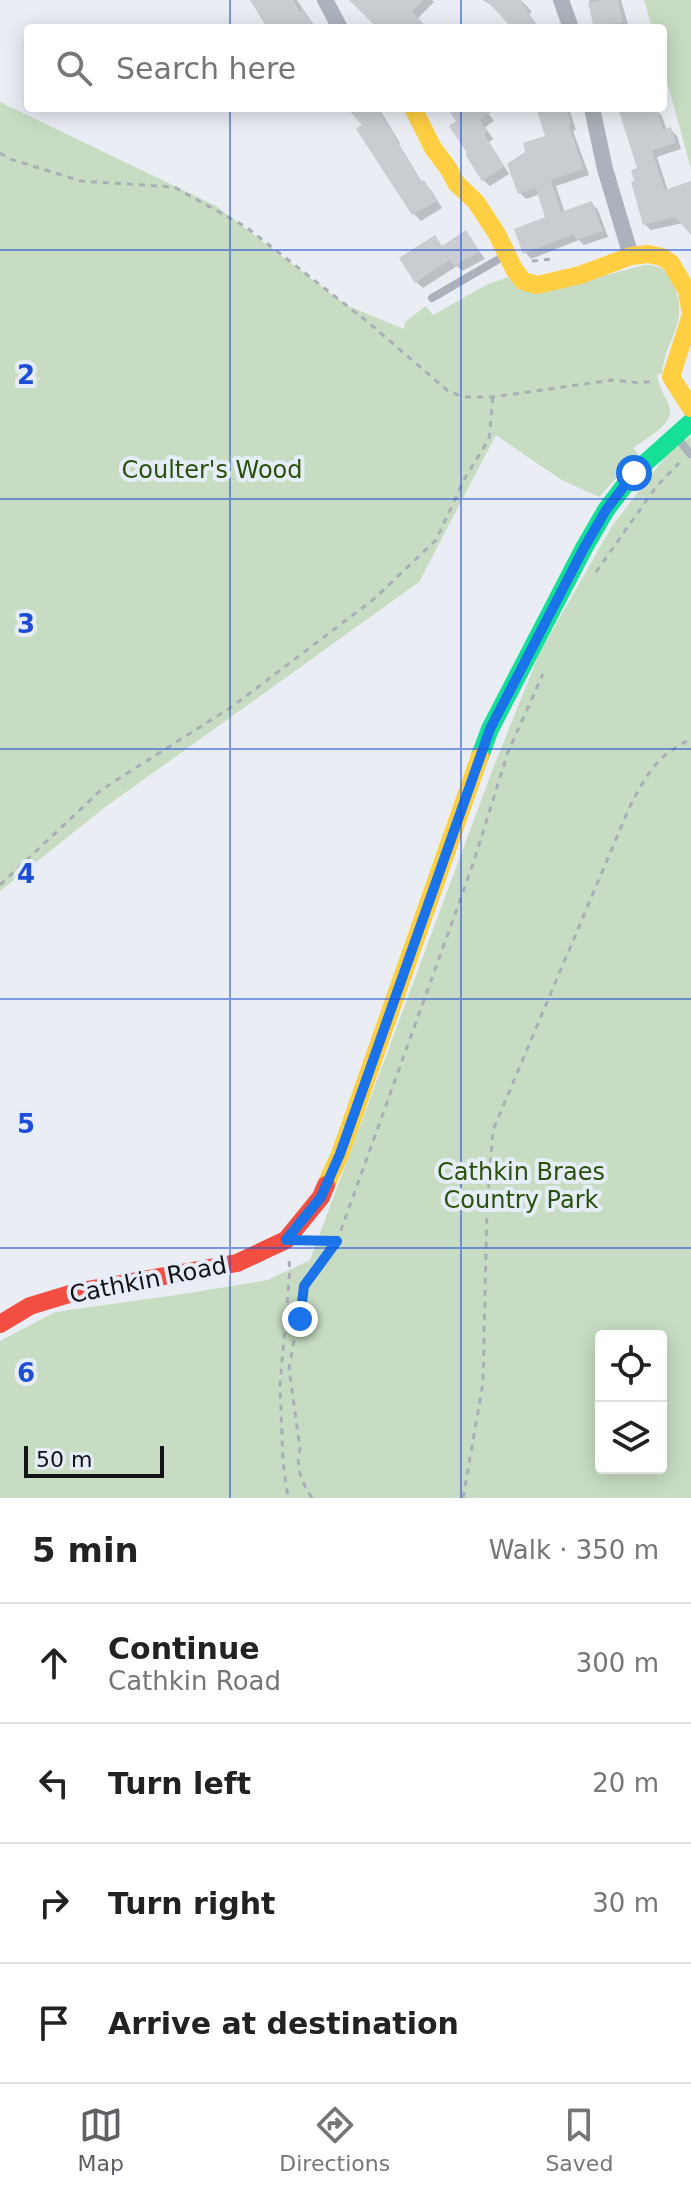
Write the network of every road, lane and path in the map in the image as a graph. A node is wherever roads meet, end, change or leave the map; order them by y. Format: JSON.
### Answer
{"nodes":[{"id":1,"x":325,"y":0,"type":"edge"},
{"id":2,"x":561,"y":0,"type":"edge"},
{"id":3,"x":338,"y":24,"type":"edge"},
{"id":4,"x":570,"y":24,"type":"edge"},
{"id":5,"x":415,"y":112,"type":"edge"},
{"id":6,"x":593,"y":112,"type":"edge"},
{"id":7,"x":0,"y":153,"type":"edge"},
{"id":8,"x":507,"y":255,"type":"junction"},
{"id":9,"x":631,"y":256,"type":"junction"},
{"id":10,"x":432,"y":298,"type":"dead end"},
{"id":11,"x":671,"y":377,"type":"junction"},
{"id":12,"x":493,"y":397,"type":"junction"},
{"id":13,"x":691,"y":408,"type":"edge"},
{"id":14,"x":691,"y":422,"type":"edge"},
{"id":15,"x":676,"y":435,"type":"junction"},
{"id":16,"x":690,"y":454,"type":"edge"},
{"id":17,"x":596,"y":573,"type":"dead end"},
{"id":18,"x":547,"y":667,"type":"dead end"},
{"id":19,"x":691,"y":739,"type":"edge"},
{"id":20,"x":0,"y":885,"type":"edge"},
{"id":21,"x":286,"y":1240,"type":"junction"},
{"id":22,"x":337,"y":1241,"type":"junction"},
{"id":23,"x":0,"y":1324,"type":"edge"},
{"id":24,"x":290,"y":1498,"type":"edge"},
{"id":25,"x":312,"y":1498,"type":"edge"},
{"id":26,"x":463,"y":1498,"type":"edge"}],
"edges":[{"from":1,"to":3,"type":"street"},
{"from":2,"to":4,"type":"street"},
{"from":5,"to":8,"type":"main road"},
{"from":6,"to":9,"type":"street"},
{"from":7,"to":12,"type":"path"},
{"from":8,"to":9,"type":"main road"},
{"from":8,"to":10,"type":"lane"},
{"from":9,"to":11,"type":"main road"},
{"from":11,"to":12,"type":"path"},
{"from":11,"to":13,"type":"main road"},
{"from":12,"to":20,"type":"path"},
{"from":14,"to":15,"type":"main road","name":"Cathkin Road"},
{"from":15,"to":16,"type":"lane"},
{"from":15,"to":21,"type":"main road","name":"Cathkin Road"},
{"from":16,"to":17,"type":"path"},
{"from":18,"to":22,"type":"path"},
{"from":19,"to":26,"type":"path"},
{"from":21,"to":22,"type":"path"},
{"from":21,"to":23,"type":"main road","name":"Cathkin Road"},
{"from":21,"to":24,"type":"path"},
{"from":22,"to":25,"type":"path"}]}
